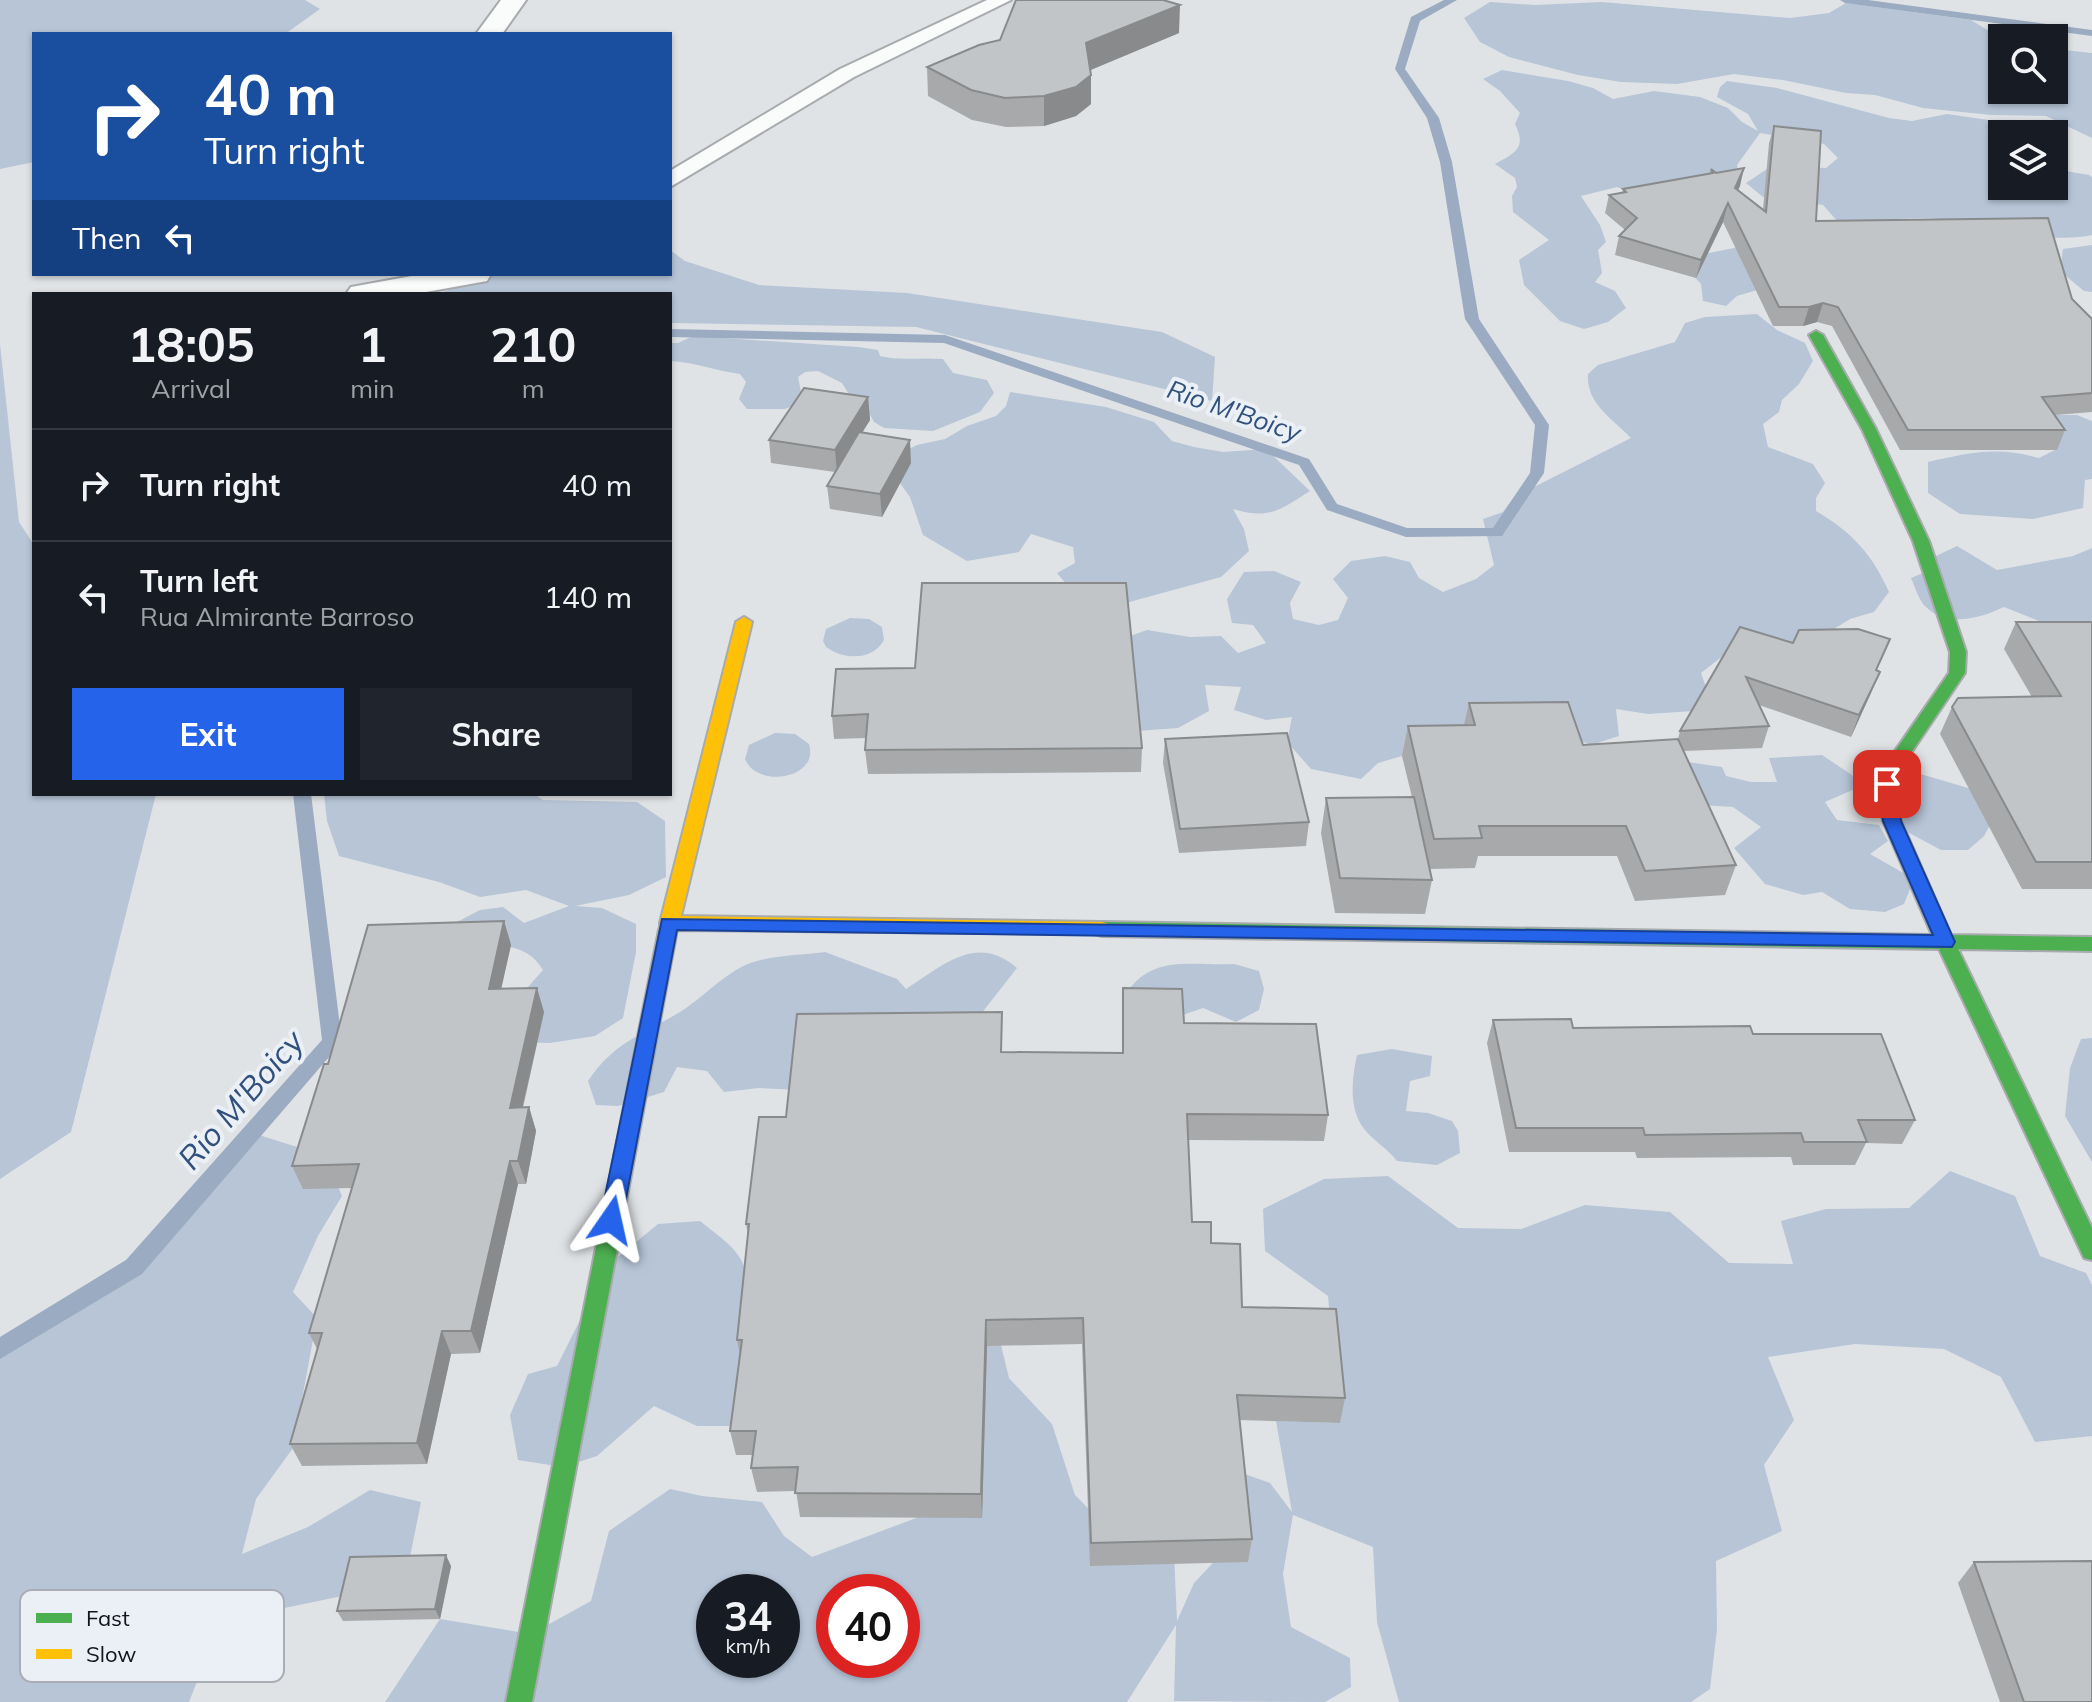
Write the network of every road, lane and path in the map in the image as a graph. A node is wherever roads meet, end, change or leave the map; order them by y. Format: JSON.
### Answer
{"nodes":[{"id":1,"x":514,"y":0,"type":"edge"},
{"id":2,"x":1002,"y":0,"type":"edge"},
{"id":3,"x":490,"y":32,"type":"edge"},
{"id":4,"x":672,"y":179,"type":"edge"},
{"id":5,"x":465,"y":276,"type":"edge"},
{"id":6,"x":373,"y":292,"type":"edge"},
{"id":7,"x":1816,"y":335,"type":"dead end"},
{"id":8,"x":744,"y":622,"type":"dead end"},
{"id":9,"x":669,"y":923,"type":"junction"},
{"id":10,"x":1945,"y":942,"type":"junction"},
{"id":11,"x":2092,"y":944,"type":"edge"},
{"id":12,"x":2092,"y":1251,"type":"edge"},
{"id":13,"x":519,"y":1702,"type":"edge"}],
"edges":[{"from":1,"to":3,"type":"street"},
{"from":2,"to":4,"type":"lane"},
{"from":5,"to":6,"type":"street"},
{"from":7,"to":10,"type":"street"},
{"from":8,"to":9,"type":"street"},
{"from":9,"to":10,"type":"street"},
{"from":9,"to":13,"type":"street"},
{"from":10,"to":11,"type":"street"},
{"from":10,"to":12,"type":"street"}]}
